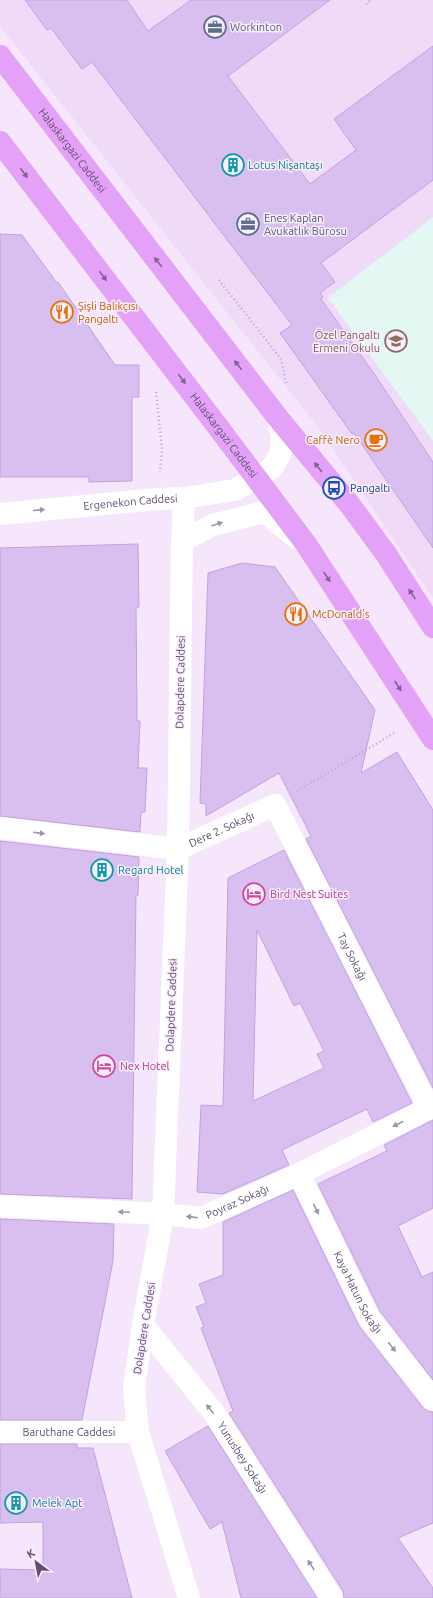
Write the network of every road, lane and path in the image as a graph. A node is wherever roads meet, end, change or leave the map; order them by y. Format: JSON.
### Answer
{"nodes":[{"id":1,"x":371,"y":0,"type":"edge"},
{"id":2,"x":366,"y":4,"type":"dead end"},
{"id":3,"x":0,"y":56,"type":"edge"},
{"id":4,"x":0,"y":142,"type":"edge"},
{"id":5,"x":219,"y":280,"type":"dead end"},
{"id":6,"x":281,"y":359,"type":"dead end"},
{"id":7,"x":155,"y":388,"type":"dead end"},
{"id":8,"x":278,"y":418,"type":"junction"},
{"id":9,"x":162,"y":449,"type":"dead end"},
{"id":10,"x":257,"y":478,"type":"junction"},
{"id":11,"x":184,"y":498,"type":"junction"},
{"id":12,"x":0,"y":514,"type":"edge"},
{"id":13,"x":182,"y":541,"type":"junction"},
{"id":14,"x":306,"y":544,"type":"junction"},
{"id":15,"x":433,"y":627,"type":"edge"},
{"id":16,"x":419,"y":718,"type":"junction"},
{"id":17,"x":433,"y":738,"type":"edge"},
{"id":18,"x":275,"y":805,"type":"junction"},
{"id":19,"x":0,"y":828,"type":"edge"},
{"id":20,"x":178,"y":849,"type":"junction"},
{"id":21,"x":431,"y":1107,"type":"edge"},
{"id":22,"x":299,"y":1174,"type":"junction"},
{"id":23,"x":0,"y":1206,"type":"edge"},
{"id":24,"x":163,"y":1214,"type":"junction"},
{"id":25,"x":143,"y":1324,"type":"junction"},
{"id":26,"x":433,"y":1400,"type":"edge"},
{"id":27,"x":0,"y":1432,"type":"edge"},
{"id":28,"x":138,"y":1432,"type":"junction"},
{"id":29,"x":190,"y":1598,"type":"edge"},
{"id":30,"x":332,"y":1598,"type":"edge"}],
"edges":[{"from":1,"to":2,"type":"path"},
{"from":8,"to":3,"type":"main road","name":"Halaskargazi Caddesi","one_way":true},
{"from":4,"to":10,"type":"main road","name":"Halaskargazi Caddesi","one_way":true},
{"from":5,"to":6,"type":"path"},
{"from":7,"to":9,"type":"path"},
{"from":8,"to":10,"type":"street","name":"Ergenekon Caddesi"},
{"from":15,"to":8,"type":"main road","name":"Halaskargazi Caddesi","one_way":true},
{"from":10,"to":11,"type":"street","name":"Ergenekon Caddesi"},
{"from":10,"to":14,"type":"main road","name":"Halaskargazi Caddesi"},
{"from":12,"to":11,"type":"street","name":"Ergenekon Caddesi","one_way":true},
{"from":11,"to":13,"type":"street","name":"Dolapdere Caddesi"},
{"from":13,"to":14,"type":"street","one_way":true},
{"from":13,"to":20,"type":"street","name":"Dolapdere Caddesi"},
{"from":14,"to":16,"type":"main road","name":"Halaskargazi Caddesi","one_way":true},
{"from":16,"to":17,"type":"main road","name":"Halaskargazi Caddesi"},
{"from":16,"to":18,"type":"path"},
{"from":18,"to":20,"type":"street","name":"Dere 2. Sokağı"},
{"from":18,"to":21,"type":"street","name":"Tay Sokağı"},
{"from":19,"to":20,"type":"street","name":"Dere 2. Sokağı","one_way":true},
{"from":20,"to":24,"type":"street","name":"Dolapdere Caddesi"},
{"from":21,"to":22,"type":"street","name":"Poyraz Sokağı","one_way":true},
{"from":22,"to":24,"type":"street","name":"Poyraz Sokağı","one_way":true},
{"from":22,"to":26,"type":"street","name":"Kaya Hatun Sokağı","one_way":true},
{"from":24,"to":23,"type":"street","name":"Poyraz Sokağı","one_way":true},
{"from":24,"to":25,"type":"street","name":"Dolapdere Caddesi"},
{"from":25,"to":28,"type":"street","name":"Dolapdere Caddesi"},
{"from":30,"to":25,"type":"street","name":"Yunusbey Sokağı","one_way":true},
{"from":27,"to":28,"type":"street","name":"Baruthane Caddesi"},
{"from":28,"to":29,"type":"street","name":"Dolapdere Caddesi"}]}
